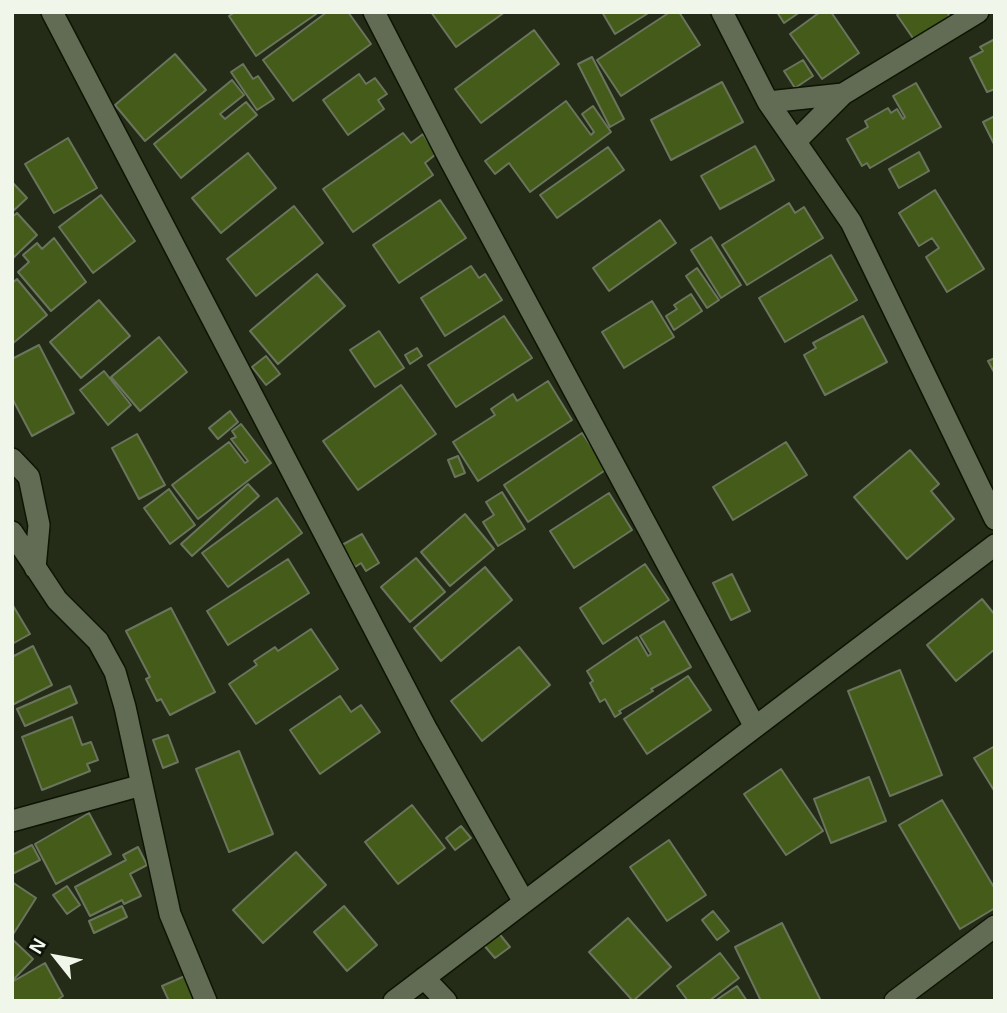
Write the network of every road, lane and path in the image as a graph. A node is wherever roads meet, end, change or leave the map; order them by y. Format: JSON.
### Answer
{"nodes":[{"id":1,"x":52,"y":12,"type":"edge"},
{"id":2,"x":374,"y":12,"type":"edge"},
{"id":3,"x":722,"y":12,"type":"edge"},
{"id":4,"x":978,"y":12,"type":"edge"},
{"id":5,"x":844,"y":94,"type":"junction"},
{"id":6,"x":768,"y":102,"type":"junction"},
{"id":7,"x":796,"y":141,"type":"junction"},
{"id":8,"x":12,"y":458,"type":"edge"},
{"id":9,"x":995,"y":519,"type":"edge"},
{"id":10,"x":12,"y":532,"type":"edge"},
{"id":11,"x":995,"y":545,"type":"edge"},
{"id":12,"x":35,"y":568,"type":"junction"},
{"id":13,"x":755,"y":727,"type":"junction"},
{"id":14,"x":142,"y":785,"type":"junction"},
{"id":15,"x":12,"y":821,"type":"edge"},
{"id":16,"x":524,"y":902,"type":"junction"},
{"id":17,"x":995,"y":926,"type":"edge"},
{"id":18,"x":424,"y":978,"type":"junction"},
{"id":19,"x":206,"y":1001,"type":"edge"},
{"id":20,"x":394,"y":1001,"type":"edge"},
{"id":21,"x":446,"y":1001,"type":"edge"},
{"id":22,"x":895,"y":1001,"type":"edge"}],
"edges":[{"from":1,"to":16,"type":"street"},
{"from":2,"to":13,"type":"street"},
{"from":3,"to":6,"type":"street"},
{"from":4,"to":5,"type":"street"},
{"from":5,"to":6,"type":"street"},
{"from":5,"to":7,"type":"street"},
{"from":6,"to":7,"type":"street"},
{"from":7,"to":9,"type":"street"},
{"from":8,"to":12,"type":"street"},
{"from":10,"to":12,"type":"street"},
{"from":11,"to":13,"type":"street"},
{"from":12,"to":14,"type":"street"},
{"from":13,"to":16,"type":"street"},
{"from":14,"to":15,"type":"street"},
{"from":14,"to":19,"type":"street"},
{"from":16,"to":18,"type":"street"},
{"from":17,"to":22,"type":"street"},
{"from":18,"to":20,"type":"street"},
{"from":18,"to":21,"type":"street"}]}
